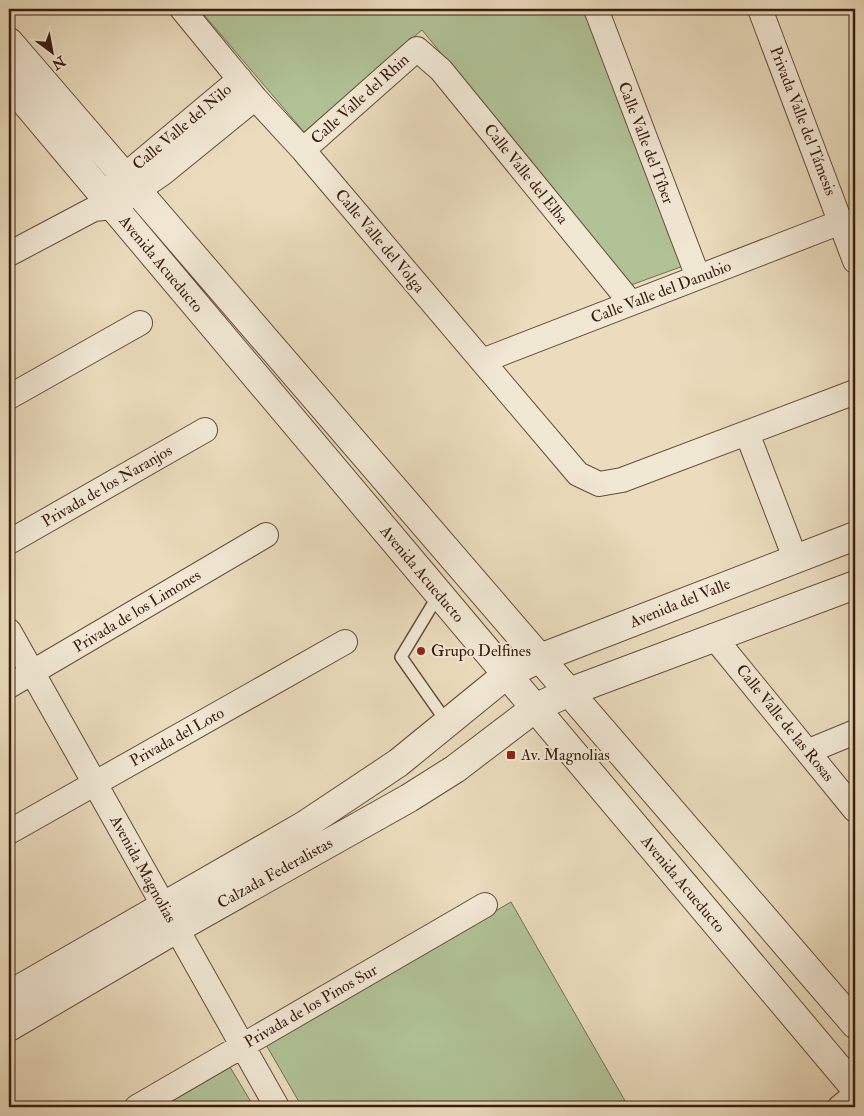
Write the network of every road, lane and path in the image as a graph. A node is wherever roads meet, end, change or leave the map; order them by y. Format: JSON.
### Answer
{"nodes":[{"id":1,"x":182,"y":9,"type":"edge"},
{"id":2,"x":596,"y":9,"type":"edge"},
{"id":3,"x":760,"y":9,"type":"edge"},
{"id":4,"x":9,"y":42,"type":"edge"},
{"id":5,"x":417,"y":49,"type":"joint"},
{"id":6,"x":240,"y":79,"type":"junction"},
{"id":7,"x":9,"y":83,"type":"edge"},
{"id":8,"x":256,"y":98,"type":"junction"},
{"id":9,"x":303,"y":150,"type":"junction"},
{"id":10,"x":131,"y":183,"type":"junction"},
{"id":11,"x":103,"y":203,"type":"junction"},
{"id":12,"x":840,"y":222,"type":"junction"},
{"id":13,"x":9,"y":254,"type":"edge"},
{"id":14,"x":855,"y":262,"type":"edge"},
{"id":15,"x":698,"y":277,"type":"junction"},
{"id":16,"x":631,"y":303,"type":"junction"},
{"id":17,"x":140,"y":323,"type":"dead end"},
{"id":18,"x":482,"y":361,"type":"junction"},
{"id":19,"x":855,"y":392,"type":"edge"},
{"id":20,"x":9,"y":397,"type":"edge"},
{"id":21,"x":205,"y":430,"type":"dead end"},
{"id":22,"x":747,"y":433,"type":"junction"},
{"id":23,"x":266,"y":535,"type":"dead end"},
{"id":24,"x":855,"y":536,"type":"edge"},
{"id":25,"x":9,"y":542,"type":"edge"},
{"id":26,"x":795,"y":558,"type":"junction"},
{"id":27,"x":855,"y":585,"type":"edge"},
{"id":28,"x":439,"y":594,"type":"junction"},
{"id":29,"x":9,"y":631,"type":"edge"},
{"id":30,"x":713,"y":636,"type":"junction"},
{"id":31,"x":345,"y":642,"type":"dead end"},
{"id":32,"x":540,"y":658,"type":"junction"},
{"id":33,"x":32,"y":673,"type":"junction"},
{"id":34,"x":506,"y":675,"type":"junction"},
{"id":35,"x":9,"y":686,"type":"edge"},
{"id":36,"x":569,"y":692,"type":"junction"},
{"id":37,"x":535,"y":708,"type":"junction"},
{"id":38,"x":440,"y":731,"type":"junction"},
{"id":39,"x":855,"y":732,"type":"edge"},
{"id":40,"x":809,"y":751,"type":"junction"},
{"id":41,"x":455,"y":769,"type":"junction"},
{"id":42,"x":94,"y":783,"type":"junction"},
{"id":43,"x":855,"y":810,"type":"edge"},
{"id":44,"x":305,"y":825,"type":"junction"},
{"id":45,"x":9,"y":832,"type":"edge"},
{"id":46,"x":319,"y":848,"type":"junction"},
{"id":47,"x":485,"y":905,"type":"dead end"},
{"id":48,"x":170,"y":918,"type":"junction"},
{"id":49,"x":9,"y":995,"type":"edge"},
{"id":50,"x":855,"y":1024,"type":"edge"},
{"id":51,"x":9,"y":1027,"type":"edge"},
{"id":52,"x":242,"y":1046,"type":"junction"},
{"id":53,"x":855,"y":1088,"type":"edge"},
{"id":54,"x":855,"y":1095,"type":"edge"},
{"id":55,"x":137,"y":1107,"type":"edge"},
{"id":56,"x":277,"y":1107,"type":"edge"},
{"id":57,"x":840,"y":1107,"type":"edge"}],
"edges":[{"from":1,"to":6,"type":"street","name":"Calle Valle del Volga"},
{"from":2,"to":15,"type":"street","name":"Calle Valle del Tíber"},
{"from":3,"to":12,"type":"street","name":"Privada Valle del Támesis"},
{"from":4,"to":10,"type":"street","name":"Avenida Acueducto"},
{"from":5,"to":9,"type":"street","name":"Calle Valle del Rhin"},
{"from":5,"to":16,"type":"street","name":"Calle Valle del Elba"},
{"from":6,"to":8,"type":"street","name":"Calle Valle del Volga"},
{"from":6,"to":10,"type":"street","name":"Calle Valle del Nilo"},
{"from":7,"to":11,"type":"street","name":"Avenida Acueducto"},
{"from":8,"to":9,"type":"street","name":"Calle Valle del Volga"},
{"from":8,"to":10,"type":"street","name":"Calle Valle del Nilo"},
{"from":9,"to":18,"type":"street","name":"Calle Valle del Volga"},
{"from":10,"to":11,"type":"street"},
{"from":10,"to":32,"type":"street","name":"Avenida Acueducto"},
{"from":11,"to":13,"type":"street"},
{"from":11,"to":28,"type":"street","name":"Avenida Acueducto"},
{"from":12,"to":14,"type":"street","name":"Privada Valle del Támesis"},
{"from":12,"to":15,"type":"street","name":"Calle Valle del Danubio"},
{"from":15,"to":16,"type":"street","name":"Calle Valle del Danubio"},
{"from":16,"to":18,"type":"street","name":"Calle Valle del Danubio"},
{"from":17,"to":20,"type":"street"},
{"from":18,"to":22,"type":"street","name":"Calle Valle del Volga"},
{"from":19,"to":22,"type":"street"},
{"from":21,"to":25,"type":"street","name":"Privada de los Naranjos"},
{"from":22,"to":26,"type":"street"},
{"from":23,"to":33,"type":"street","name":"Privada de los Limones"},
{"from":24,"to":26,"type":"street","name":"Avenida del Valle"},
{"from":26,"to":32,"type":"street","name":"Avenida del Valle"},
{"from":27,"to":30,"type":"street"},
{"from":28,"to":34,"type":"street","name":"Avenida Acueducto"},
{"from":28,"to":38,"type":"lane"},
{"from":29,"to":33,"type":"street","name":"Avenida Magnolias"},
{"from":30,"to":36,"type":"street"},
{"from":30,"to":40,"type":"street","name":"Calle Valle de las Rosas"},
{"from":31,"to":42,"type":"street","name":"Privada del Loto"},
{"from":32,"to":34,"type":"street","name":"Avenida del Valle"},
{"from":32,"to":36,"type":"street","name":"Avenida Acueducto"},
{"from":33,"to":35,"type":"street","name":"Privada de los Limones"},
{"from":33,"to":42,"type":"street","name":"Avenida Magnolias"},
{"from":34,"to":37,"type":"street","name":"Avenida Acueducto"},
{"from":34,"to":38,"type":"street","name":"Calzada Federalistas"},
{"from":36,"to":37,"type":"street"},
{"from":36,"to":50,"type":"street","name":"Avenida Acueducto"},
{"from":37,"to":41,"type":"street","name":"Calzada Federalistas"},
{"from":37,"to":53,"type":"street","name":"Avenida Acueducto"},
{"from":38,"to":41,"type":"street"},
{"from":38,"to":44,"type":"street","name":"Calzada Federalistas"},
{"from":39,"to":40,"type":"street"},
{"from":40,"to":43,"type":"street","name":"Calle Valle de las Rosas"},
{"from":41,"to":46,"type":"street","name":"Calzada Federalistas"},
{"from":42,"to":45,"type":"street","name":"Privada del Loto"},
{"from":42,"to":48,"type":"street","name":"Avenida Magnolias"},
{"from":44,"to":46,"type":"street"},
{"from":44,"to":48,"type":"street","name":"Calzada Federalistas"},
{"from":46,"to":48,"type":"street","name":"Calzada Federalistas"},
{"from":47,"to":52,"type":"street","name":"Privada de los Pinos Sur"},
{"from":48,"to":49,"type":"street","name":"Calzada Federalistas"},
{"from":48,"to":51,"type":"street","name":"Calzada Federalistas"},
{"from":48,"to":52,"type":"street","name":"Avenida Magnolias"},
{"from":52,"to":55,"type":"street","name":"Privada de los Pinos Sur"},
{"from":52,"to":56,"type":"street","name":"Avenida Magnolias"},
{"from":54,"to":57,"type":"street"}]}
